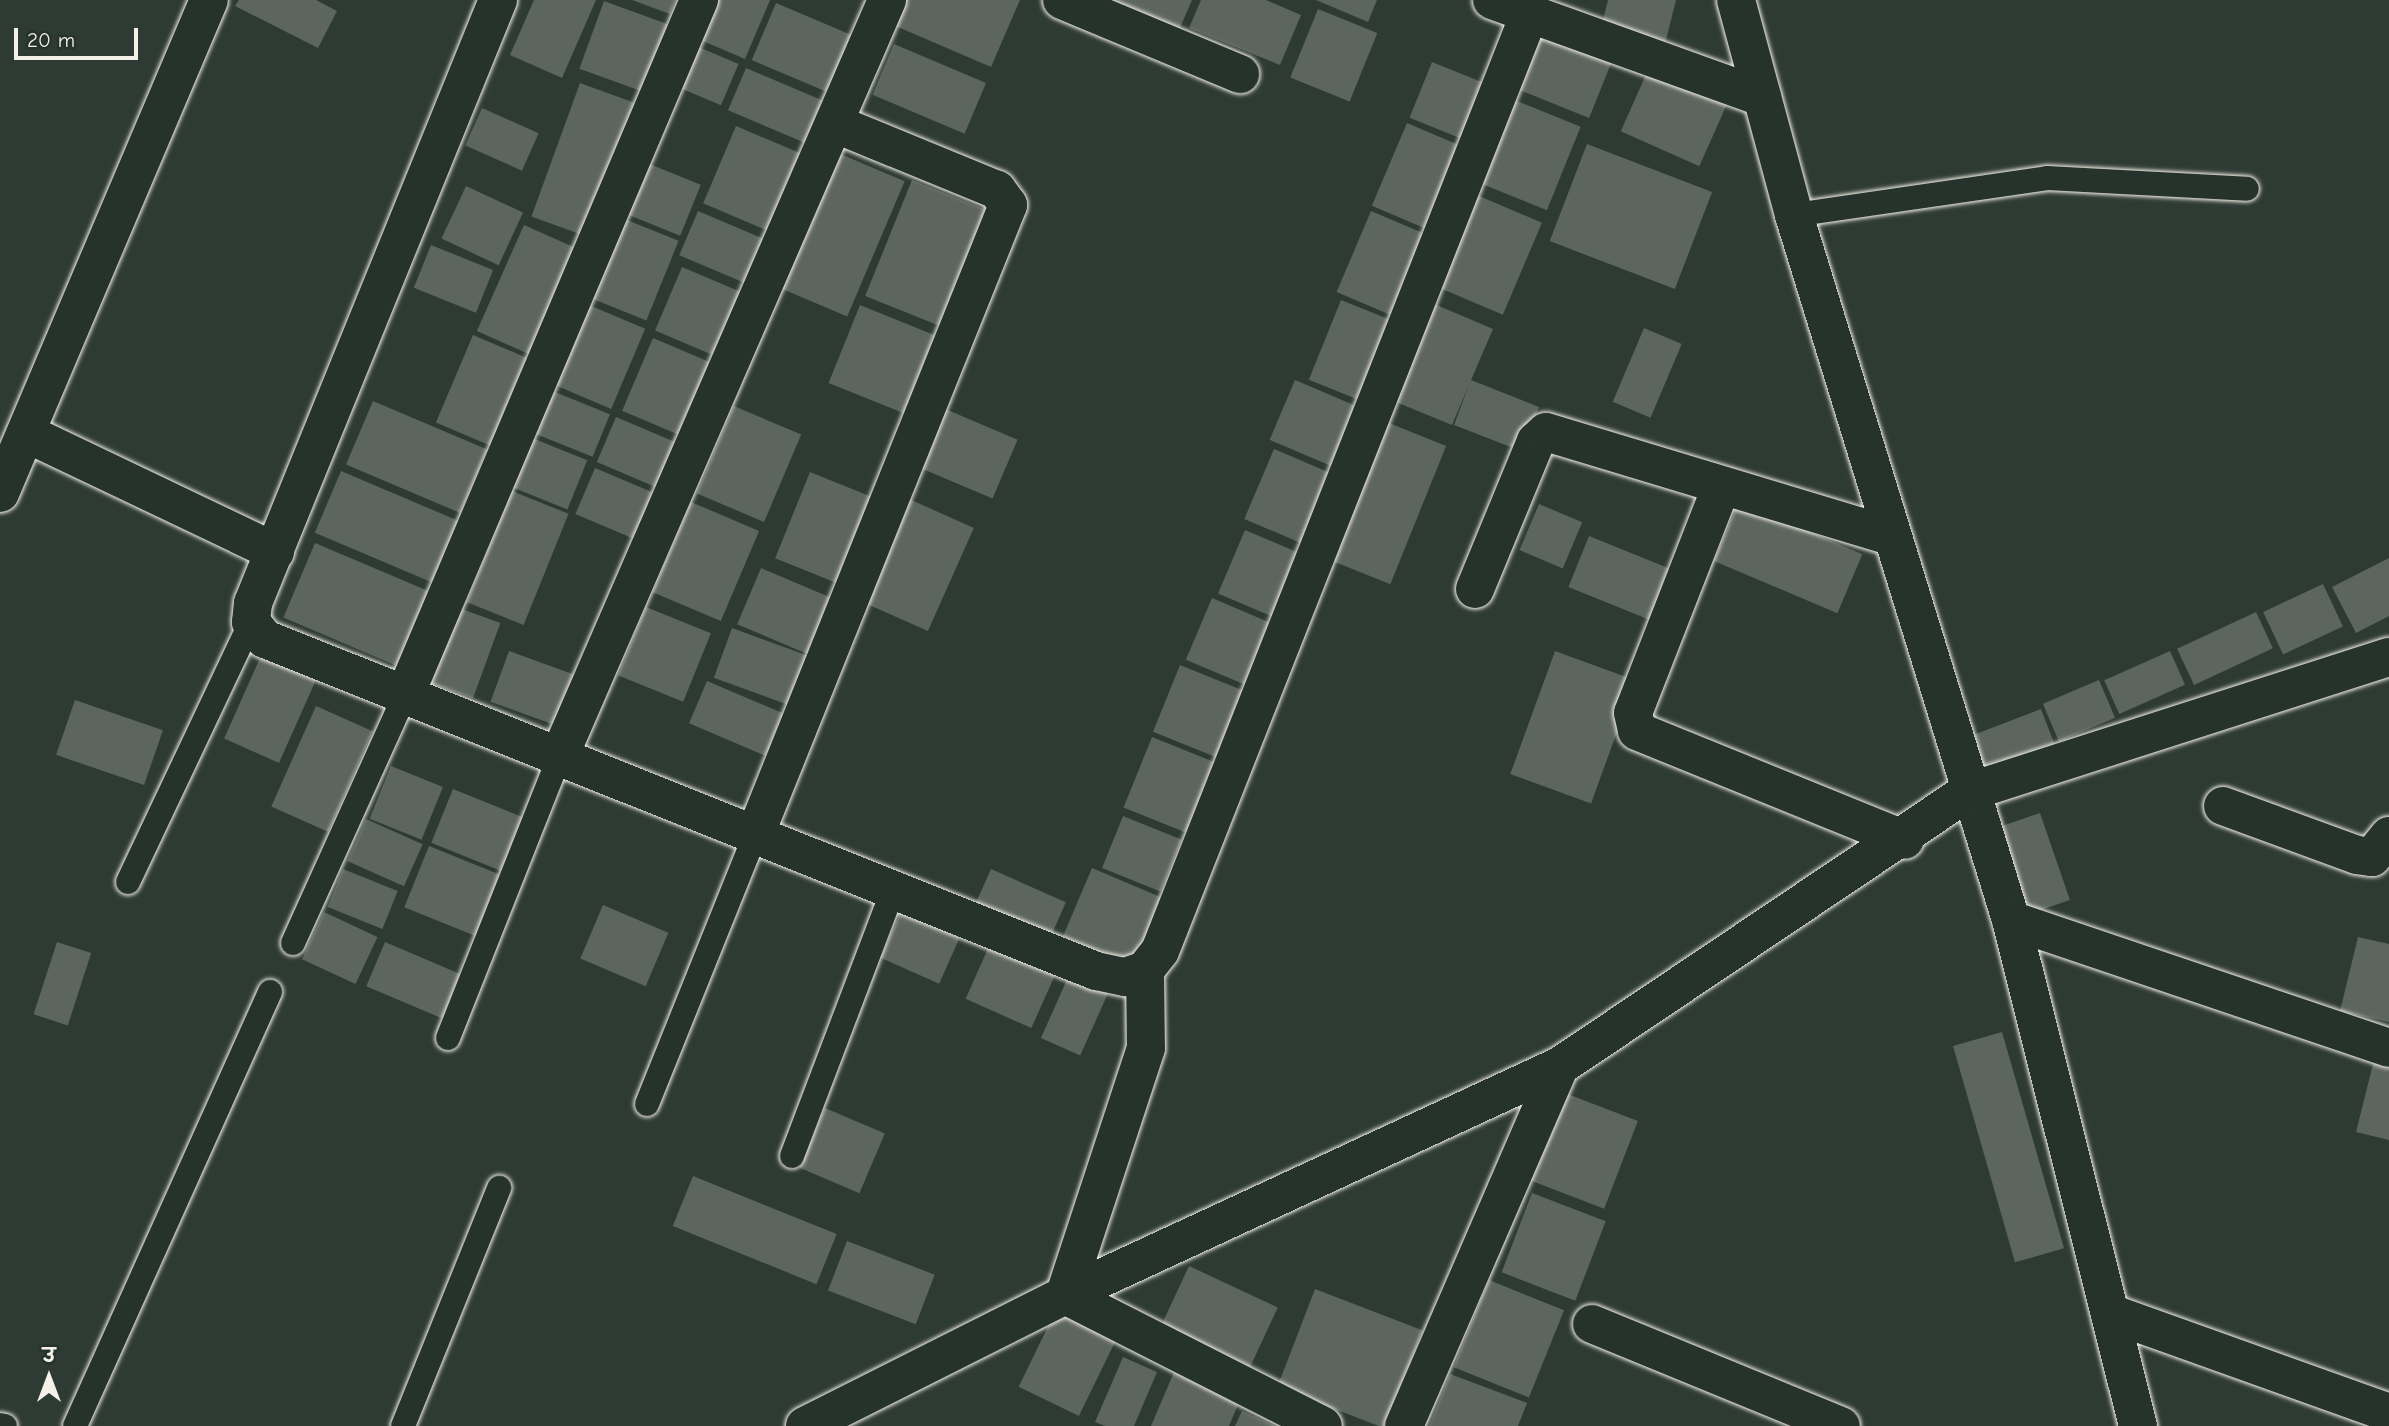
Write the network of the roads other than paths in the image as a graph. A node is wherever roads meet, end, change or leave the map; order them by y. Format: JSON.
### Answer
{"nodes":[{"id":1,"x":209,"y":0,"type":"edge"},
{"id":2,"x":499,"y":0,"type":"edge"},
{"id":3,"x":698,"y":0,"type":"edge"},
{"id":4,"x":887,"y":0,"type":"edge"},
{"id":5,"x":1062,"y":0,"type":"edge"},
{"id":6,"x":1492,"y":0,"type":"edge"},
{"id":7,"x":1736,"y":0,"type":"edge"},
{"id":8,"x":1529,"y":15,"type":"junction"},
{"id":9,"x":1240,"y":74,"type":"dead end"},
{"id":10,"x":1762,"y":97,"type":"junction"},
{"id":11,"x":834,"y":123,"type":"junction"},
{"id":12,"x":2247,"y":189,"type":"dead end"},
{"id":13,"x":1794,"y":215,"type":"junction"},
{"id":14,"x":26,"y":433,"type":"junction"},
{"id":15,"x":1720,"y":490,"type":"junction"},
{"id":16,"x":0,"y":493,"type":"edge"},
{"id":17,"x":1891,"y":537,"type":"junction"},
{"id":18,"x":275,"y":552,"type":"junction"},
{"id":19,"x":1475,"y":589,"type":"dead end"},
{"id":20,"x":251,"y":622,"type":"junction"},
{"id":21,"x":2389,"y":657,"type":"edge"},
{"id":22,"x":405,"y":695,"type":"junction"},
{"id":23,"x":559,"y":757,"type":"junction"},
{"id":24,"x":1968,"y":792,"type":"junction"},
{"id":25,"x":2223,"y":806,"type":"dead end"},
{"id":26,"x":755,"y":835,"type":"junction"},
{"id":27,"x":2389,"y":836,"type":"edge"},
{"id":28,"x":1905,"y":839,"type":"junction"},
{"id":29,"x":128,"y":882,"type":"dead end"},
{"id":30,"x":893,"y":890,"type":"junction"},
{"id":31,"x":2011,"y":920,"type":"junction"},
{"id":32,"x":293,"y":943,"type":"dead end"},
{"id":33,"x":1145,"y":970,"type":"junction"},
{"id":34,"x":271,"y":992,"type":"dead end"},
{"id":35,"x":448,"y":1038,"type":"dead end"},
{"id":36,"x":2389,"y":1048,"type":"edge"},
{"id":37,"x":1560,"y":1066,"type":"junction"},
{"id":38,"x":647,"y":1104,"type":"dead end"},
{"id":39,"x":792,"y":1156,"type":"dead end"},
{"id":40,"x":499,"y":1188,"type":"dead end"},
{"id":41,"x":1065,"y":1296,"type":"junction"},
{"id":42,"x":2110,"y":1313,"type":"junction"},
{"id":43,"x":1592,"y":1324,"type":"dead end"},
{"id":44,"x":2389,"y":1413,"type":"edge"},
{"id":45,"x":75,"y":1426,"type":"edge"},
{"id":46,"x":403,"y":1426,"type":"edge"},
{"id":47,"x":805,"y":1426,"type":"edge"},
{"id":48,"x":1323,"y":1426,"type":"edge"},
{"id":49,"x":1404,"y":1426,"type":"edge"},
{"id":50,"x":1841,"y":1426,"type":"edge"},
{"id":51,"x":2138,"y":1426,"type":"edge"}],
"edges":[{"from":1,"to":14,"type":"street"},
{"from":2,"to":18,"type":"street"},
{"from":3,"to":22,"type":"street"},
{"from":4,"to":11,"type":"street"},
{"from":5,"to":9,"type":"street"},
{"from":6,"to":8,"type":"street"},
{"from":7,"to":10,"type":"street"},
{"from":8,"to":10,"type":"street"},
{"from":8,"to":33,"type":"street"},
{"from":10,"to":13,"type":"street"},
{"from":11,"to":23,"type":"street"},
{"from":11,"to":26,"type":"street"},
{"from":12,"to":13,"type":"lane"},
{"from":13,"to":17,"type":"street"},
{"from":14,"to":16,"type":"street"},
{"from":14,"to":18,"type":"street"},
{"from":15,"to":17,"type":"street"},
{"from":15,"to":19,"type":"street"},
{"from":15,"to":28,"type":"street"},
{"from":17,"to":24,"type":"street"},
{"from":18,"to":20,"type":"street"},
{"from":20,"to":22,"type":"street"},
{"from":20,"to":29,"type":"lane"},
{"from":21,"to":24,"type":"street"},
{"from":22,"to":23,"type":"street"},
{"from":22,"to":32,"type":"lane"},
{"from":23,"to":26,"type":"street"},
{"from":23,"to":35,"type":"lane"},
{"from":24,"to":28,"type":"street"},
{"from":24,"to":31,"type":"street"},
{"from":25,"to":27,"type":"street"},
{"from":26,"to":30,"type":"street"},
{"from":26,"to":38,"type":"lane"},
{"from":28,"to":37,"type":"street"},
{"from":30,"to":33,"type":"street"},
{"from":30,"to":39,"type":"lane"},
{"from":31,"to":36,"type":"street"},
{"from":31,"to":42,"type":"street"},
{"from":33,"to":41,"type":"street"},
{"from":34,"to":45,"type":"lane"},
{"from":37,"to":41,"type":"street"},
{"from":37,"to":49,"type":"street"},
{"from":40,"to":46,"type":"lane"},
{"from":41,"to":47,"type":"street"},
{"from":41,"to":48,"type":"street"},
{"from":42,"to":44,"type":"street"},
{"from":42,"to":51,"type":"street"},
{"from":43,"to":50,"type":"street"}]}
